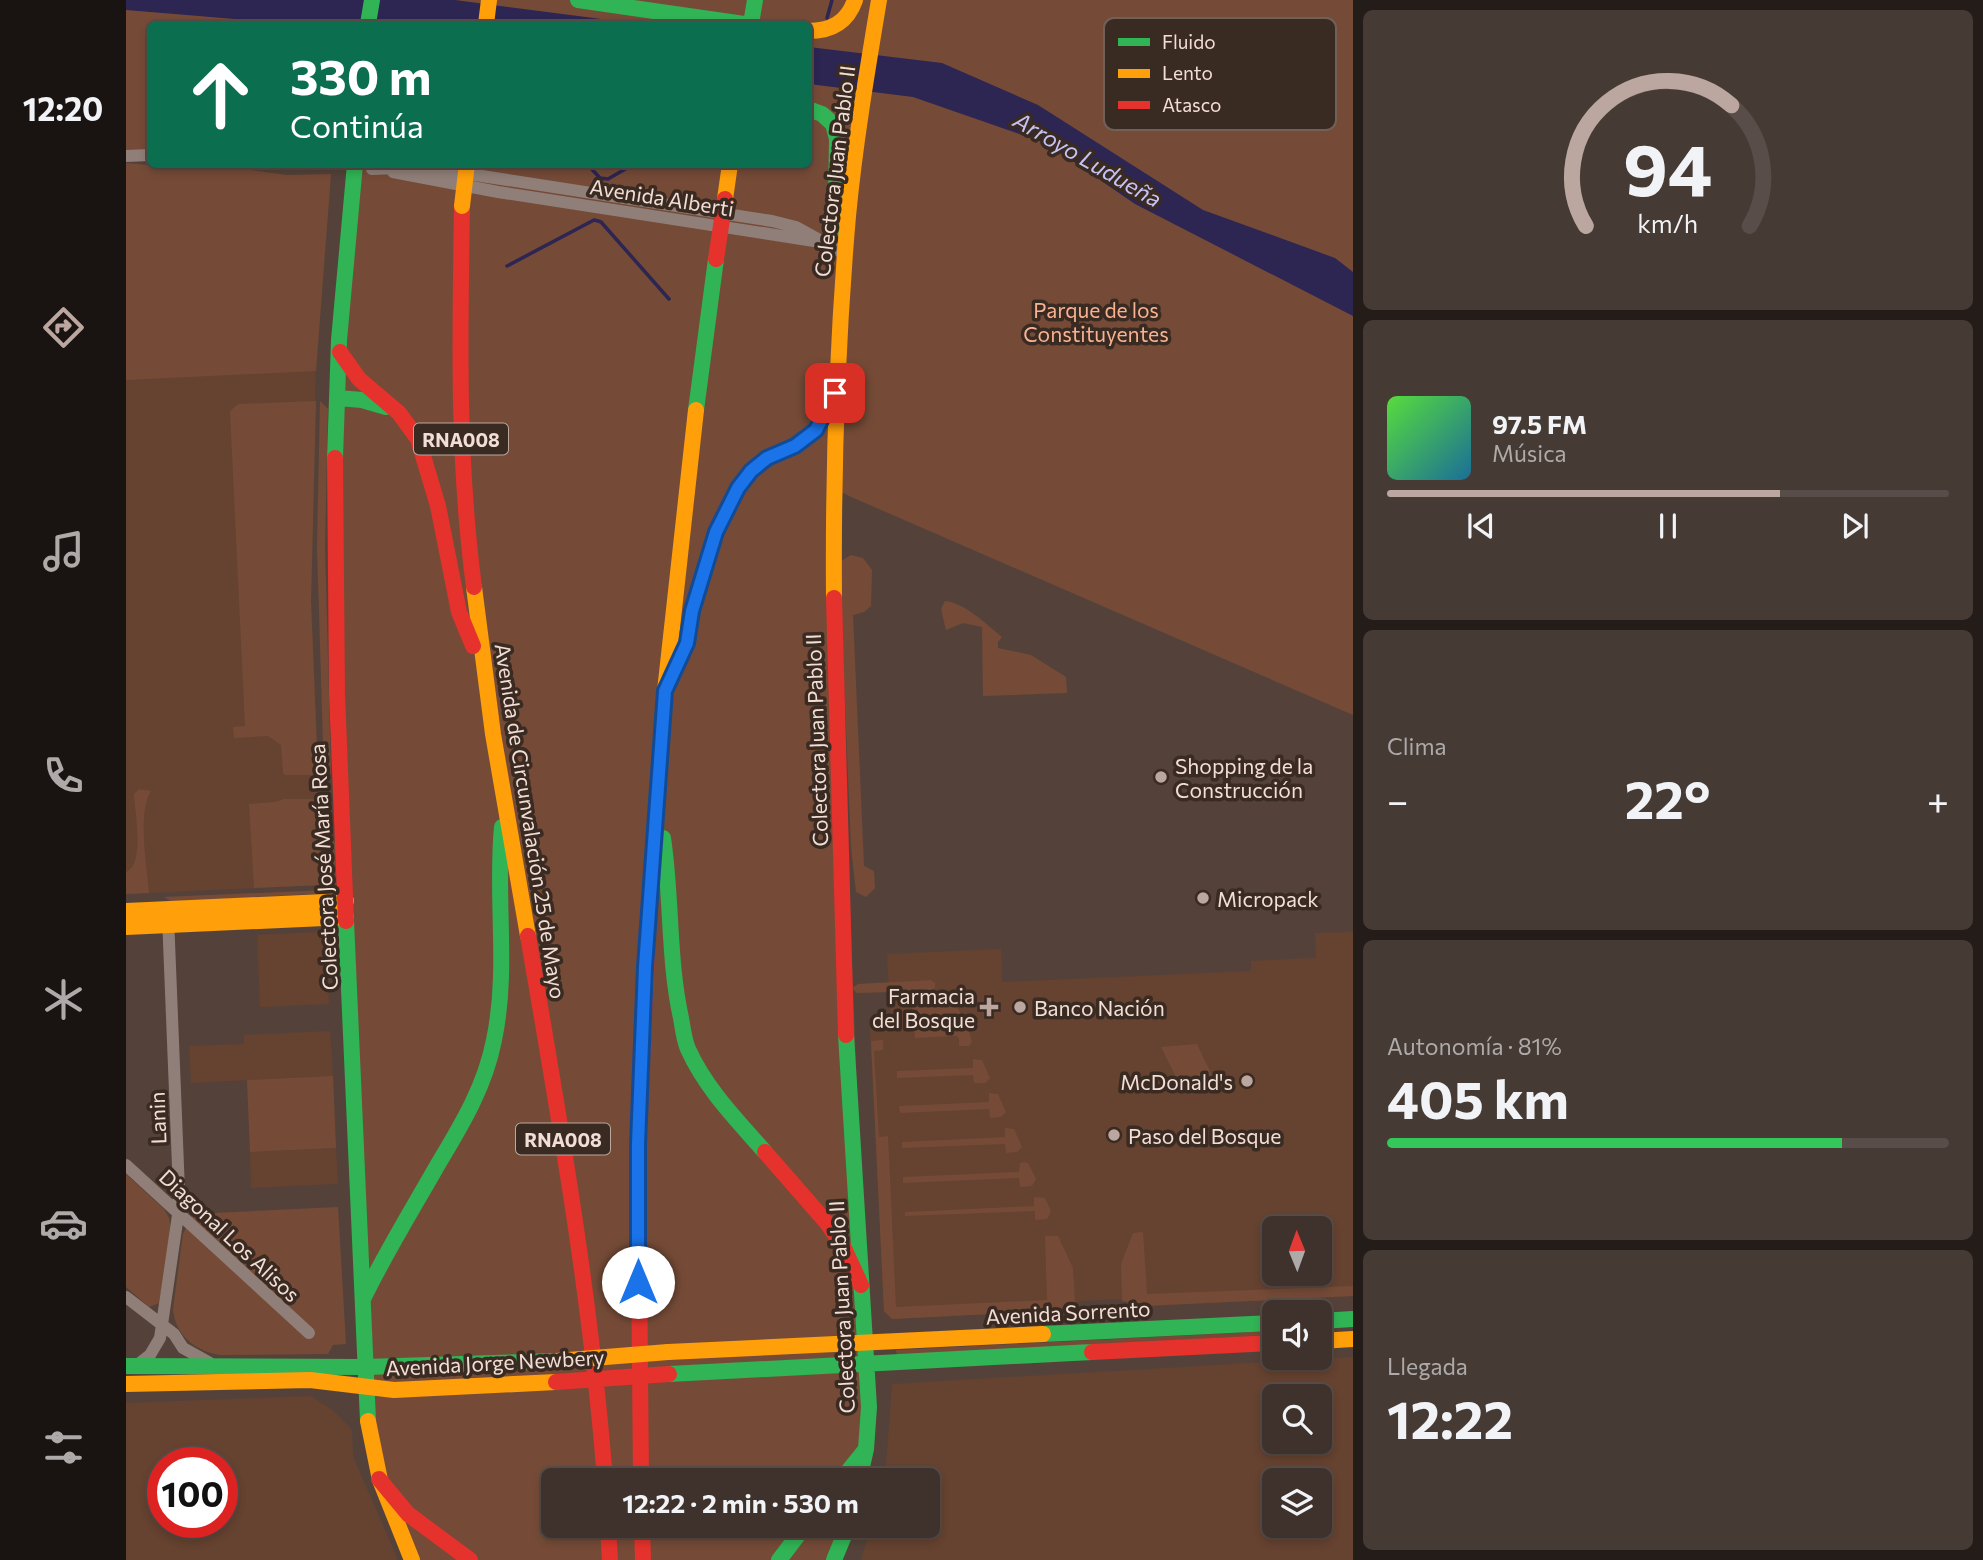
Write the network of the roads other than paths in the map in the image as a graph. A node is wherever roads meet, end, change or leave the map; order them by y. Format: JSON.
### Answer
{"nodes":[{"id":1,"x":372,"y":0,"type":"edge"},
{"id":2,"x":489,"y":0,"type":"edge"},
{"id":3,"x":578,"y":0,"type":"edge"},
{"id":4,"x":755,"y":0,"type":"edge"},
{"id":5,"x":855,"y":0,"type":"edge"},
{"id":6,"x":879,"y":0,"type":"edge"},
{"id":7,"x":368,"y":21,"type":"edge"},
{"id":8,"x":486,"y":21,"type":"edge"},
{"id":9,"x":723,"y":21,"type":"edge"},
{"id":10,"x":752,"y":21,"type":"edge"},
{"id":11,"x":812,"y":31,"type":"edge"},
{"id":12,"x":812,"y":110,"type":"edge"},
{"id":13,"x":147,"y":155,"type":"edge"},
{"id":14,"x":126,"y":156,"type":"edge"},
{"id":15,"x":356,"y":168,"type":"edge"},
{"id":16,"x":369,"y":168,"type":"edge"},
{"id":17,"x":398,"y":168,"type":"edge"},
{"id":18,"x":430,"y":168,"type":"edge"},
{"id":19,"x":467,"y":168,"type":"edge"},
{"id":20,"x":729,"y":168,"type":"edge"},
{"id":21,"x":843,"y":253,"type":"junction"},
{"id":22,"x":340,"y":352,"type":"junction"},
{"id":23,"x":835,"y":393,"type":"junction"},
{"id":24,"x":338,"y":398,"type":"junction"},
{"id":25,"x":399,"y":413,"type":"junction"},
{"id":26,"x":484,"y":671,"type":"junction"},
{"id":27,"x":665,"y":691,"type":"junction"},
{"id":28,"x":656,"y":798,"type":"junction"},
{"id":29,"x":504,"y":800,"type":"junction"},
{"id":30,"x":346,"y":909,"type":"junction"},
{"id":31,"x":126,"y":911,"type":"edge"},
{"id":32,"x":168,"y":917,"type":"junction"},
{"id":33,"x":126,"y":927,"type":"edge"},
{"id":34,"x":126,"y":1165,"type":"edge"},
{"id":35,"x":178,"y":1214,"type":"junction"},
{"id":36,"x":862,"y":1285,"type":"junction"},
{"id":37,"x":126,"y":1297,"type":"edge"},
{"id":38,"x":364,"y":1297,"type":"junction"},
{"id":39,"x":1353,"y":1319,"type":"edge"},
{"id":40,"x":1332,"y":1320,"type":"edge"},
{"id":41,"x":162,"y":1324,"type":"junction"},
{"id":42,"x":1262,"y":1324,"type":"edge"},
{"id":43,"x":309,"y":1333,"type":"dead end"},
{"id":44,"x":1353,"y":1339,"type":"edge"},
{"id":45,"x":1332,"y":1340,"type":"edge"},
{"id":46,"x":865,"y":1343,"type":"junction"},
{"id":47,"x":1262,"y":1344,"type":"edge"},
{"id":48,"x":866,"y":1364,"type":"junction"},
{"id":49,"x":216,"y":1365,"type":"junction"},
{"id":50,"x":131,"y":1366,"type":"edge"},
{"id":51,"x":365,"y":1367,"type":"junction"},
{"id":52,"x":126,"y":1384,"type":"edge"},
{"id":53,"x":366,"y":1388,"type":"junction"},
{"id":54,"x":866,"y":1449,"type":"junction"},
{"id":55,"x":604,"y":1468,"type":"edge"},
{"id":56,"x":641,"y":1468,"type":"edge"},
{"id":57,"x":851,"y":1468,"type":"edge"},
{"id":58,"x":862,"y":1468,"type":"edge"},
{"id":59,"x":379,"y":1479,"type":"junction"},
{"id":60,"x":609,"y":1538,"type":"edge"},
{"id":61,"x":642,"y":1538,"type":"edge"},
{"id":62,"x":796,"y":1538,"type":"edge"},
{"id":63,"x":843,"y":1538,"type":"edge"},
{"id":64,"x":412,"y":1560,"type":"edge"},
{"id":65,"x":470,"y":1560,"type":"edge"},
{"id":66,"x":610,"y":1560,"type":"edge"},
{"id":67,"x":643,"y":1560,"type":"edge"},
{"id":68,"x":779,"y":1560,"type":"edge"},
{"id":69,"x":834,"y":1560,"type":"edge"}],
"edges":[{"from":1,"to":7,"type":"main road"},
{"from":2,"to":8,"type":"main road"},
{"from":3,"to":9,"type":"main road"},
{"from":4,"to":10,"type":"main road"},
{"from":5,"to":11,"type":"main road"},
{"from":6,"to":21,"type":"main road","name":"Colectora Juan Pablo II"},
{"from":12,"to":21,"type":"main road"},
{"from":13,"to":14,"type":"street"},
{"from":15,"to":22,"type":"main road","name":"Colectora José María Rosa"},
{"from":16,"to":17,"type":"street","name":"Avenida Alberti"},
{"from":18,"to":21,"type":"street","name":"Avenida Alberti"},
{"from":19,"to":26,"type":"main road","name":"Avenida de Circunvalación 25 de Mayo","number":"RNA008","bridge":true},
{"from":20,"to":27,"type":"main road","number":"RNA008","bridge":true},
{"from":21,"to":23,"type":"main road","name":"Colectora Juan Pablo II"},
{"from":22,"to":24,"type":"main road","name":"Colectora José María Rosa"},
{"from":22,"to":25,"type":"main road"},
{"from":23,"to":27,"type":"main road"},
{"from":23,"to":36,"type":"main road","name":"Colectora Juan Pablo II"},
{"from":24,"to":25,"type":"main road"},
{"from":24,"to":30,"type":"main road","name":"Colectora José María Rosa"},
{"from":25,"to":26,"type":"main road"},
{"from":26,"to":29,"type":"main road","name":"Avenida de Circunvalación 25 de Mayo","number":"RNA008"},
{"from":27,"to":28,"type":"main road","number":"RNA008"},
{"from":28,"to":36,"type":"main road"},
{"from":28,"to":56,"type":"main road","number":"RNA008"},
{"from":29,"to":38,"type":"main road"},
{"from":29,"to":55,"type":"main road","name":"Avenida de Circunvalación 25 de Mayo","number":"RNA008"},
{"from":30,"to":32,"type":"main road"},
{"from":30,"to":38,"type":"main road","name":"Colectora José María Rosa"},
{"from":31,"to":32,"type":"main road"},
{"from":32,"to":33,"type":"main road"},
{"from":32,"to":35,"type":"street","name":"Lanin"},
{"from":34,"to":35,"type":"street","name":"Diagonal Los Alisos"},
{"from":35,"to":41,"type":"street","name":"Lanin"},
{"from":35,"to":43,"type":"street","name":"Diagonal Los Alisos"},
{"from":36,"to":46,"type":"main road","name":"Colectora Juan Pablo II"},
{"from":37,"to":41,"type":"street"},
{"from":38,"to":51,"type":"main road","name":"Colectora José María Rosa"},
{"from":39,"to":40,"type":"main road"},
{"from":41,"to":49,"type":"street"},
{"from":41,"to":50,"type":"street","name":"Lanin"},
{"from":42,"to":46,"type":"main road","name":"Avenida Sorrento"},
{"from":44,"to":45,"type":"main road"},
{"from":46,"to":48,"type":"main road","name":"Colectora Juan Pablo II"},
{"from":46,"to":51,"type":"main road","name":"Avenida Jorge Newbery","bridge":true},
{"from":47,"to":48,"type":"main road","name":"Avenida Sorrento"},
{"from":48,"to":53,"type":"main road","name":"Avenida Jorge Newbery","bridge":true},
{"from":48,"to":54,"type":"main road","name":"Colectora Juan Pablo II"},
{"from":49,"to":50,"type":"main road","name":"Avenida Jorge Newbery"},
{"from":49,"to":51,"type":"main road","name":"Avenida Jorge Newbery"},
{"from":51,"to":53,"type":"main road","name":"Colectora José María Rosa"},
{"from":52,"to":53,"type":"main road","name":"Avenida Jorge Newbery"},
{"from":53,"to":59,"type":"main road","name":"Colectora José María Rosa"},
{"from":54,"to":57,"type":"main road"},
{"from":54,"to":58,"type":"main road","name":"Colectora Juan Pablo II"},
{"from":59,"to":64,"type":"main road","name":"Colectora José María Rosa"},
{"from":59,"to":65,"type":"main road"},
{"from":60,"to":66,"type":"main road"},
{"from":61,"to":67,"type":"main road"},
{"from":62,"to":68,"type":"main road"},
{"from":63,"to":69,"type":"main road"}]}
